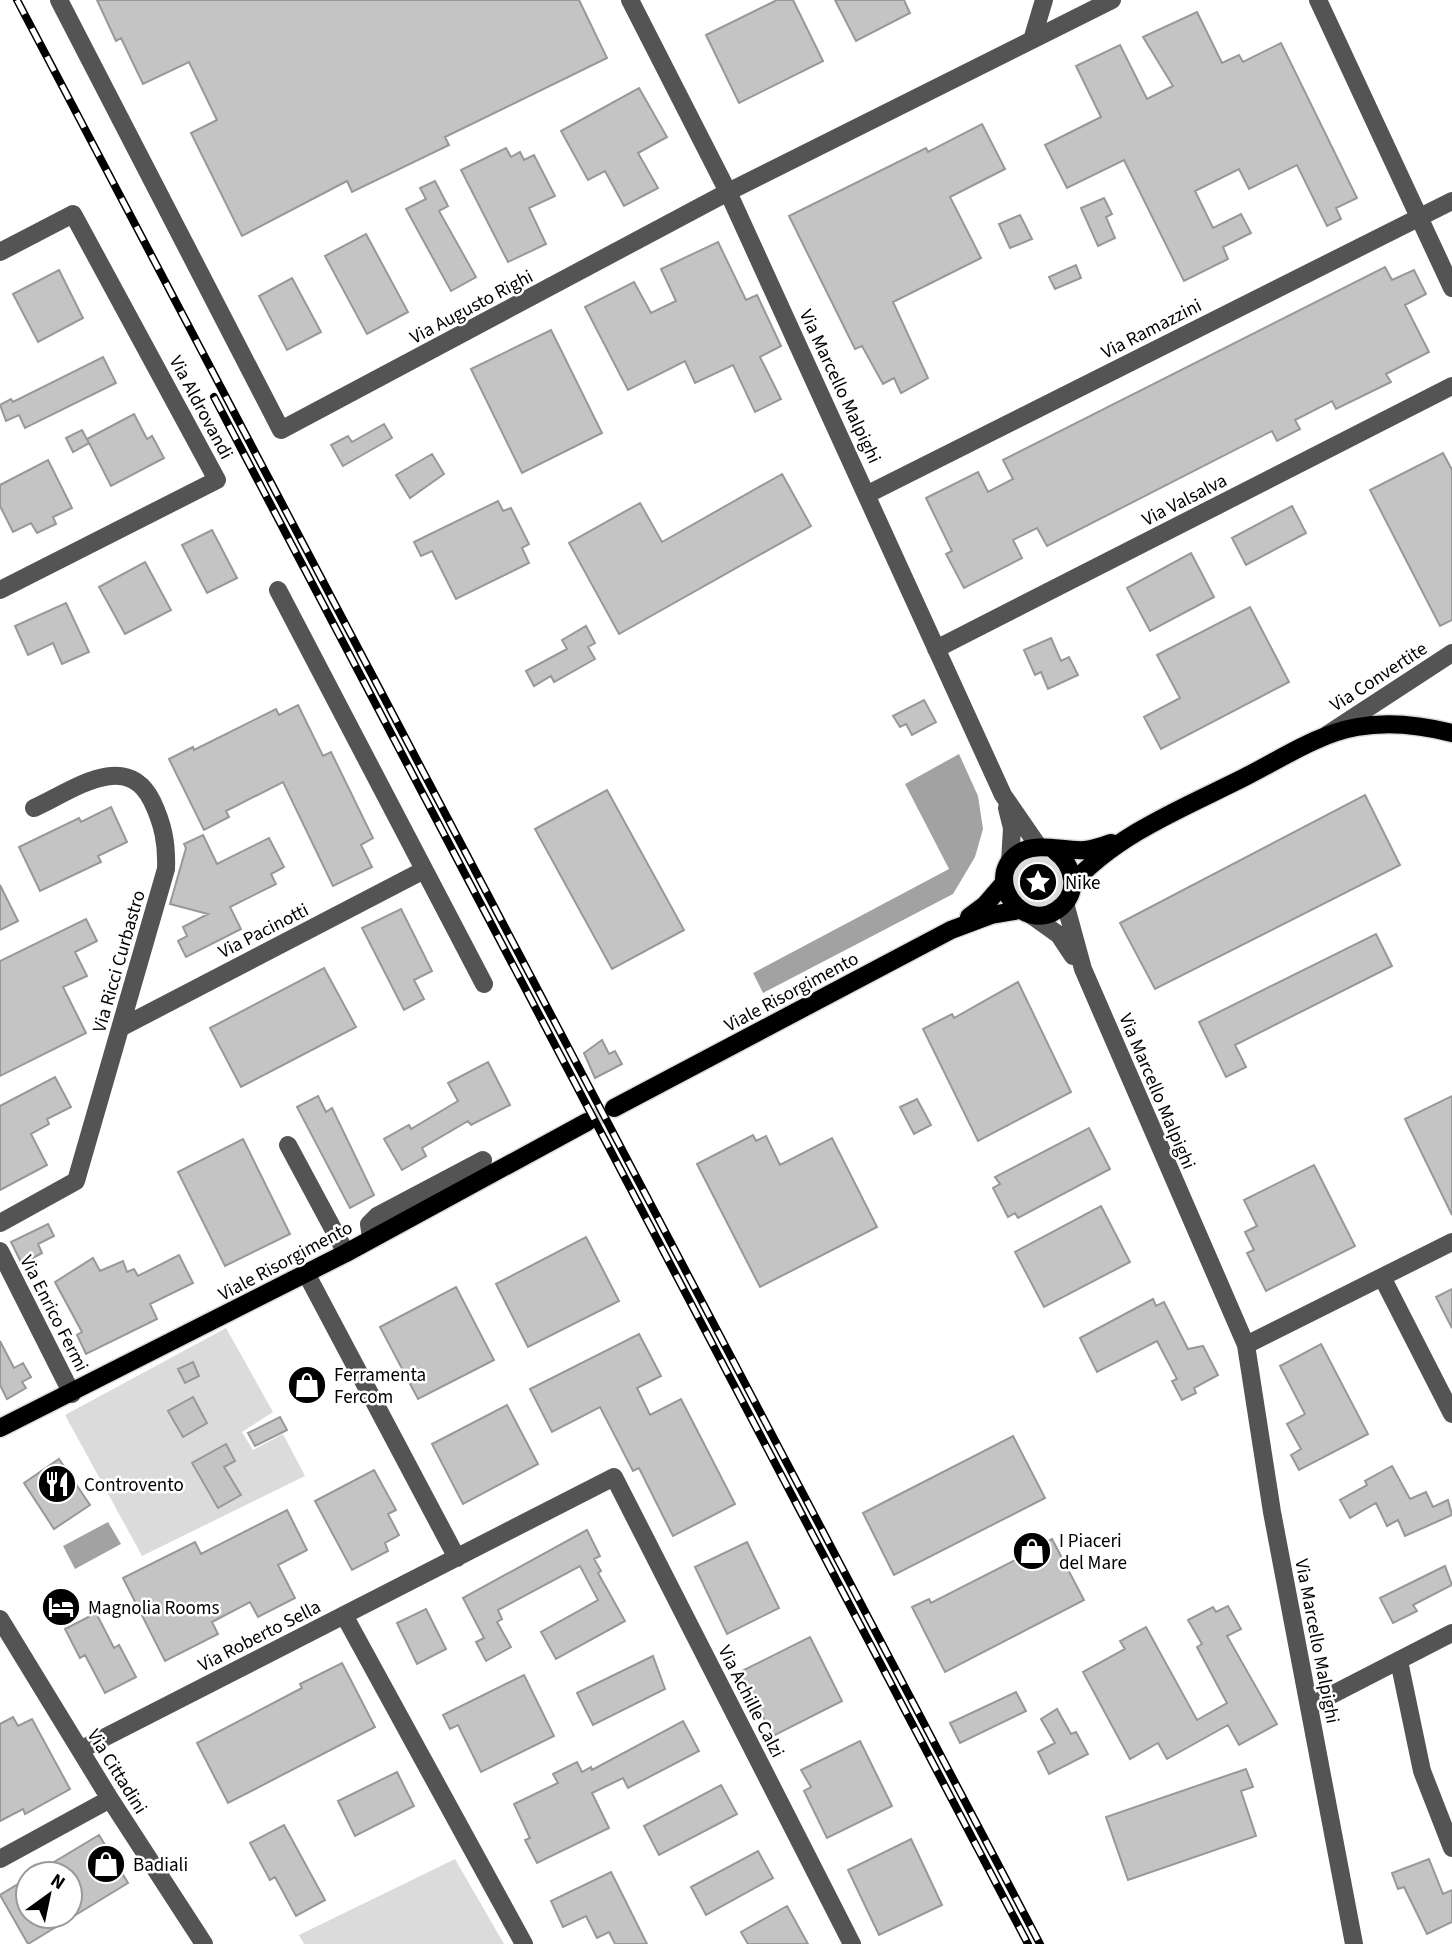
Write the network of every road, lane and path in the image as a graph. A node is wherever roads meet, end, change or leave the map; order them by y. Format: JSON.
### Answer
{"nodes":[{"id":1,"x":60,"y":0,"type":"edge"},
{"id":2,"x":630,"y":0,"type":"edge"},
{"id":3,"x":1044,"y":0,"type":"edge"},
{"id":4,"x":1112,"y":0,"type":"edge"},
{"id":5,"x":1318,"y":0,"type":"edge"},
{"id":6,"x":1032,"y":40,"type":"junction"},
{"id":7,"x":728,"y":192,"type":"junction"},
{"id":8,"x":1452,"y":201,"type":"edge"},
{"id":9,"x":1420,"y":217,"type":"junction"},
{"id":10,"x":0,"y":252,"type":"edge"},
{"id":11,"x":1452,"y":288,"type":"edge"},
{"id":12,"x":1452,"y":386,"type":"edge"},
{"id":13,"x":868,"y":494,"type":"junction"},
{"id":14,"x":0,"y":590,"type":"edge"},
{"id":15,"x":278,"y":590,"type":"dead end"},
{"id":16,"x":936,"y":649,"type":"junction"},
{"id":17,"x":1452,"y":653,"type":"edge"},
{"id":18,"x":1452,"y":733,"type":"edge"},
{"id":19,"x":1328,"y":734,"type":"junction"},
{"id":20,"x":1003,"y":795,"type":"junction"},
{"id":21,"x":34,"y":808,"type":"dead end"},
{"id":22,"x":1124,"y":840,"type":"junction"},
{"id":23,"x":1047,"y":849,"type":"junction"},
{"id":24,"x":1010,"y":862,"type":"junction"},
{"id":25,"x":424,"y":870,"type":"junction"},
{"id":26,"x":1004,"y":883,"type":"junction"},
{"id":27,"x":1073,"y":883,"type":"junction"},
{"id":28,"x":1065,"y":903,"type":"junction"},
{"id":29,"x":1025,"y":912,"type":"junction"},
{"id":30,"x":951,"y":930,"type":"junction"},
{"id":31,"x":1083,"y":969,"type":"junction"},
{"id":32,"x":484,"y":984,"type":"dead end"},
{"id":33,"x":122,"y":1027,"type":"junction"},
{"id":34,"x":614,"y":1108,"type":"tunnel mouth"},
{"id":35,"x":587,"y":1122,"type":"tunnel mouth"},
{"id":36,"x":288,"y":1145,"type":"dead end"},
{"id":37,"x":483,"y":1160,"type":"dead end"},
{"id":38,"x":0,"y":1223,"type":"edge"},
{"id":39,"x":371,"y":1238,"type":"junction"},
{"id":40,"x":1452,"y":1242,"type":"edge"},
{"id":41,"x":0,"y":1251,"type":"edge"},
{"id":42,"x":345,"y":1253,"type":"junction"},
{"id":43,"x":306,"y":1272,"type":"junction"},
{"id":44,"x":1382,"y":1277,"type":"junction"},
{"id":45,"x":1246,"y":1345,"type":"junction"},
{"id":46,"x":72,"y":1394,"type":"junction"},
{"id":47,"x":1452,"y":1414,"type":"edge"},
{"id":48,"x":0,"y":1429,"type":"edge"},
{"id":49,"x":614,"y":1477,"type":"joint"},
{"id":50,"x":457,"y":1558,"type":"junction"},
{"id":51,"x":344,"y":1615,"type":"junction"},
{"id":52,"x":0,"y":1619,"type":"edge"},
{"id":53,"x":1452,"y":1633,"type":"edge"},
{"id":54,"x":1399,"y":1661,"type":"junction"},
{"id":55,"x":1310,"y":1706,"type":"junction"},
{"id":56,"x":80,"y":1751,"type":"junction"},
{"id":57,"x":110,"y":1799,"type":"junction"},
{"id":58,"x":1452,"y":1848,"type":"edge"},
{"id":59,"x":0,"y":1859,"type":"edge"},
{"id":60,"x":204,"y":1944,"type":"edge"},
{"id":61,"x":524,"y":1944,"type":"edge"},
{"id":62,"x":852,"y":1944,"type":"edge"},
{"id":63,"x":1354,"y":1944,"type":"edge"}],
"edges":[{"from":1,"to":7,"type":"street","name":"Via Augusto Righi"},
{"from":2,"to":7,"type":"street","name":"Via Marcello Malpighi"},
{"from":3,"to":6,"type":"street"},
{"from":4,"to":6,"type":"street","name":"Via Augusto Righi"},
{"from":5,"to":9,"type":"street"},
{"from":6,"to":7,"type":"street","name":"Via Augusto Righi"},
{"from":7,"to":13,"type":"street","name":"Via Marcello Malpighi"},
{"from":8,"to":9,"type":"street","name":"Via Ramazzini"},
{"from":9,"to":11,"type":"street"},
{"from":9,"to":13,"type":"street","name":"Via Ramazzini"},
{"from":10,"to":14,"type":"street","name":"Via Aldrovandi"},
{"from":12,"to":16,"type":"street","name":"Via Valsalva"},
{"from":13,"to":16,"type":"street","name":"Via Marcello Malpighi"},
{"from":15,"to":25,"type":"street"},
{"from":16,"to":20,"type":"street","name":"Via Marcello Malpighi"},
{"from":17,"to":19,"type":"street","name":"Via Convertite"},
{"from":18,"to":19,"type":"main road"},
{"from":19,"to":22,"type":"main road"},
{"from":20,"to":23,"type":"street","name":"Via Marcello Malpighi"},
{"from":20,"to":24,"type":"street","name":"Via Marcello Malpighi"},
{"from":21,"to":33,"type":"street","name":"Via Ricci Curbastro"},
{"from":22,"to":23,"type":"main road"},
{"from":22,"to":27,"type":"main road"},
{"from":23,"to":24,"type":"main road"},
{"from":23,"to":27,"type":"main road"},
{"from":24,"to":26,"type":"main road","name":"Viale Risorgimento"},
{"from":25,"to":32,"type":"street"},
{"from":25,"to":33,"type":"street","name":"Via Pacinotti"},
{"from":26,"to":29,"type":"main road"},
{"from":26,"to":30,"type":"main road","name":"Viale Risorgimento"},
{"from":27,"to":28,"type":"main road"},
{"from":28,"to":29,"type":"main road","name":"Viale Risorgimento"},
{"from":28,"to":31,"type":"street","name":"Via Marcello Malpighi"},
{"from":29,"to":30,"type":"main road","name":"Viale Risorgimento"},
{"from":29,"to":31,"type":"street","name":"Via Marcello Malpighi"},
{"from":30,"to":34,"type":"main road","name":"Viale Risorgimento"},
{"from":31,"to":45,"type":"street","name":"Via Marcello Malpighi"},
{"from":33,"to":38,"type":"street","name":"Via Ricci Curbastro"},
{"from":35,"to":39,"type":"main road","name":"Viale Risorgimento"},
{"from":36,"to":42,"type":"street"},
{"from":37,"to":39,"type":"street"},
{"from":39,"to":42,"type":"main road","name":"Viale Risorgimento"},
{"from":40,"to":44,"type":"street"},
{"from":41,"to":46,"type":"street","name":"Via Enrico Fermi"},
{"from":42,"to":43,"type":"main road","name":"Viale Risorgimento"},
{"from":43,"to":46,"type":"main road","name":"Viale Risorgimento"},
{"from":43,"to":50,"type":"street"},
{"from":44,"to":45,"type":"street"},
{"from":44,"to":47,"type":"street"},
{"from":45,"to":55,"type":"street","name":"Via Marcello Malpighi"},
{"from":46,"to":48,"type":"main road","name":"Viale Risorgimento"},
{"from":49,"to":50,"type":"street","name":"Via Roberto Sella"},
{"from":49,"to":62,"type":"street","name":"Via Achille Calzi"},
{"from":50,"to":51,"type":"street","name":"Via Roberto Sella"},
{"from":51,"to":56,"type":"street","name":"Via Roberto Sella"},
{"from":51,"to":61,"type":"street"},
{"from":52,"to":56,"type":"street","name":"Via Cittadini"},
{"from":53,"to":54,"type":"street"},
{"from":54,"to":55,"type":"street"},
{"from":54,"to":58,"type":"street"},
{"from":55,"to":63,"type":"street","name":"Via Marcello Malpighi"},
{"from":56,"to":57,"type":"street","name":"Via Cittadini"},
{"from":57,"to":59,"type":"street"},
{"from":57,"to":60,"type":"street","name":"Via Cittadini"}]}
